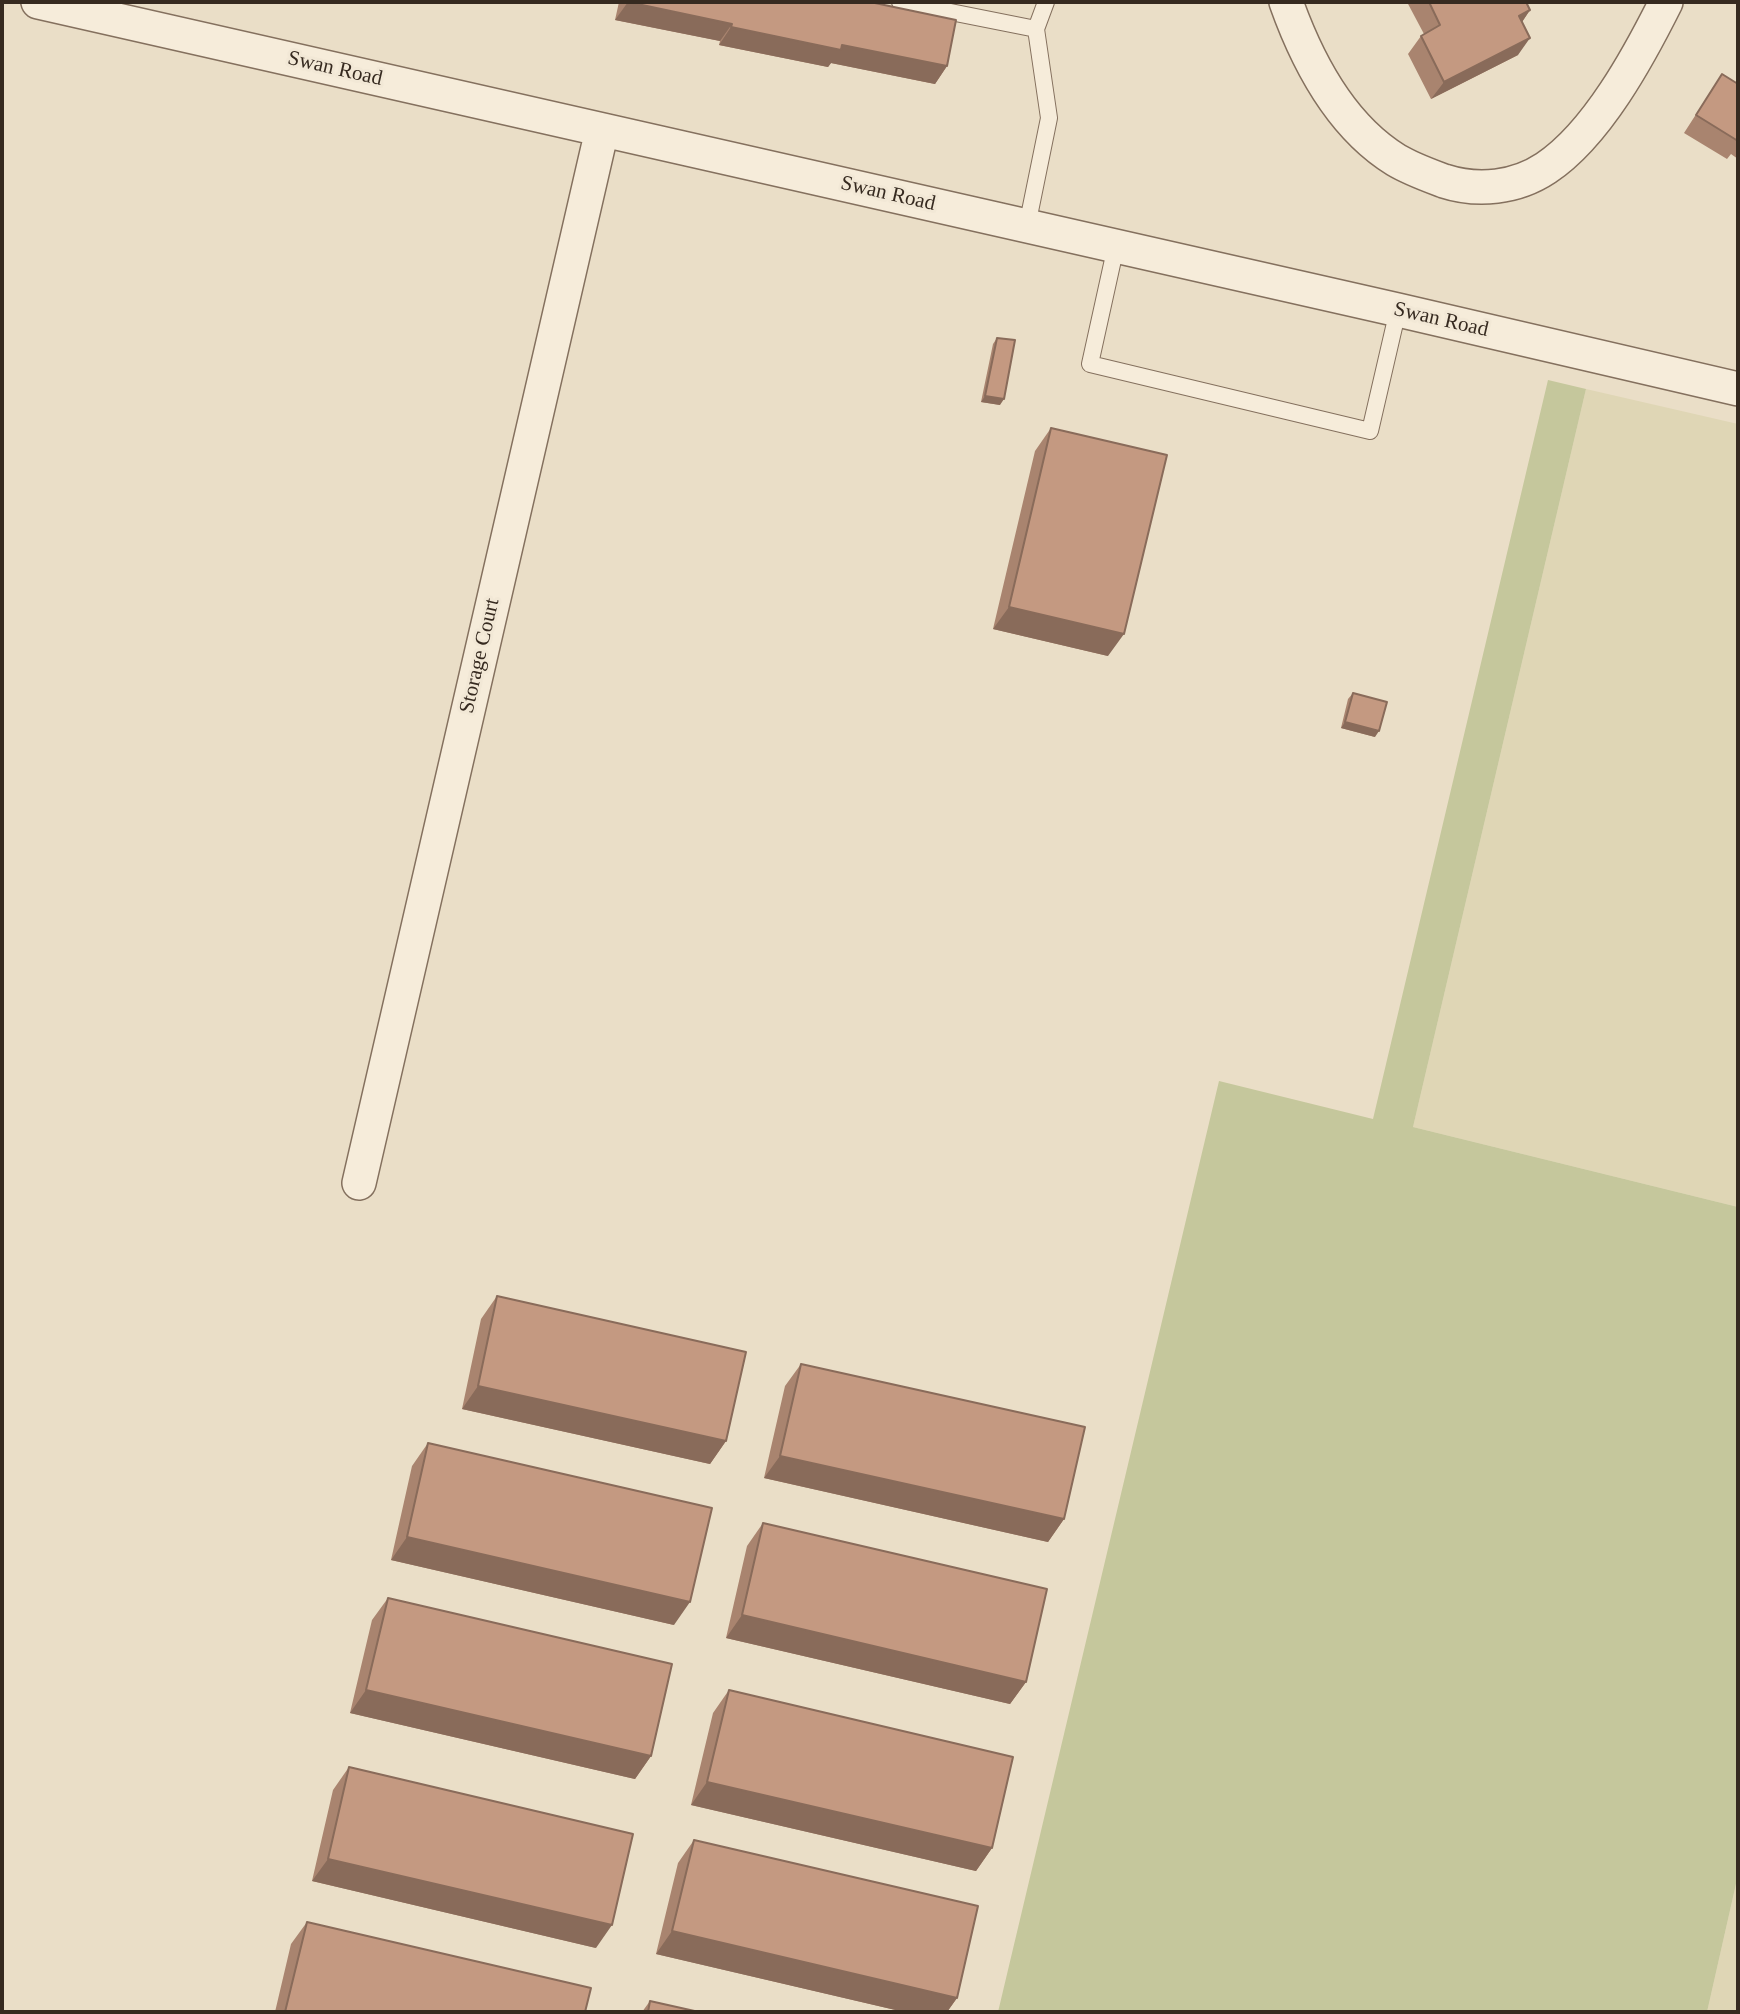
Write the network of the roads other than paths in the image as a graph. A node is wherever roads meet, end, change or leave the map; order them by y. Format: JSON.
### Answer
{"nodes":[{"id":1,"x":38,"y":2,"type":"edge"},
{"id":2,"x":900,"y":2,"type":"edge"},
{"id":3,"x":1046,"y":2,"type":"edge"},
{"id":4,"x":1286,"y":2,"type":"edge"},
{"id":5,"x":1666,"y":2,"type":"edge"},
{"id":6,"x":1036,"y":29,"type":"junction"},
{"id":7,"x":602,"y":130,"type":"junction"},
{"id":8,"x":1027,"y":226,"type":"junction"},
{"id":9,"x":1116,"y":246,"type":"junction"},
{"id":10,"x":1398,"y":310,"type":"junction"},
{"id":11,"x":1738,"y":389,"type":"edge"},
{"id":12,"x":359,"y":1183,"type":"dead end"}],
"edges":[{"from":1,"to":7,"type":"street","name":"Swan Road"},
{"from":2,"to":6,"type":"lane"},
{"from":3,"to":6,"type":"lane"},
{"from":4,"to":5,"type":"street"},
{"from":6,"to":8,"type":"lane"},
{"from":7,"to":8,"type":"street","name":"Swan Road"},
{"from":7,"to":12,"type":"street","name":"Storage Court"},
{"from":8,"to":9,"type":"street","name":"Swan Road"},
{"from":9,"to":10,"type":"street","name":"Swan Road"},
{"from":9,"to":10,"type":"lane"},
{"from":10,"to":11,"type":"street","name":"Swan Road"}]}
